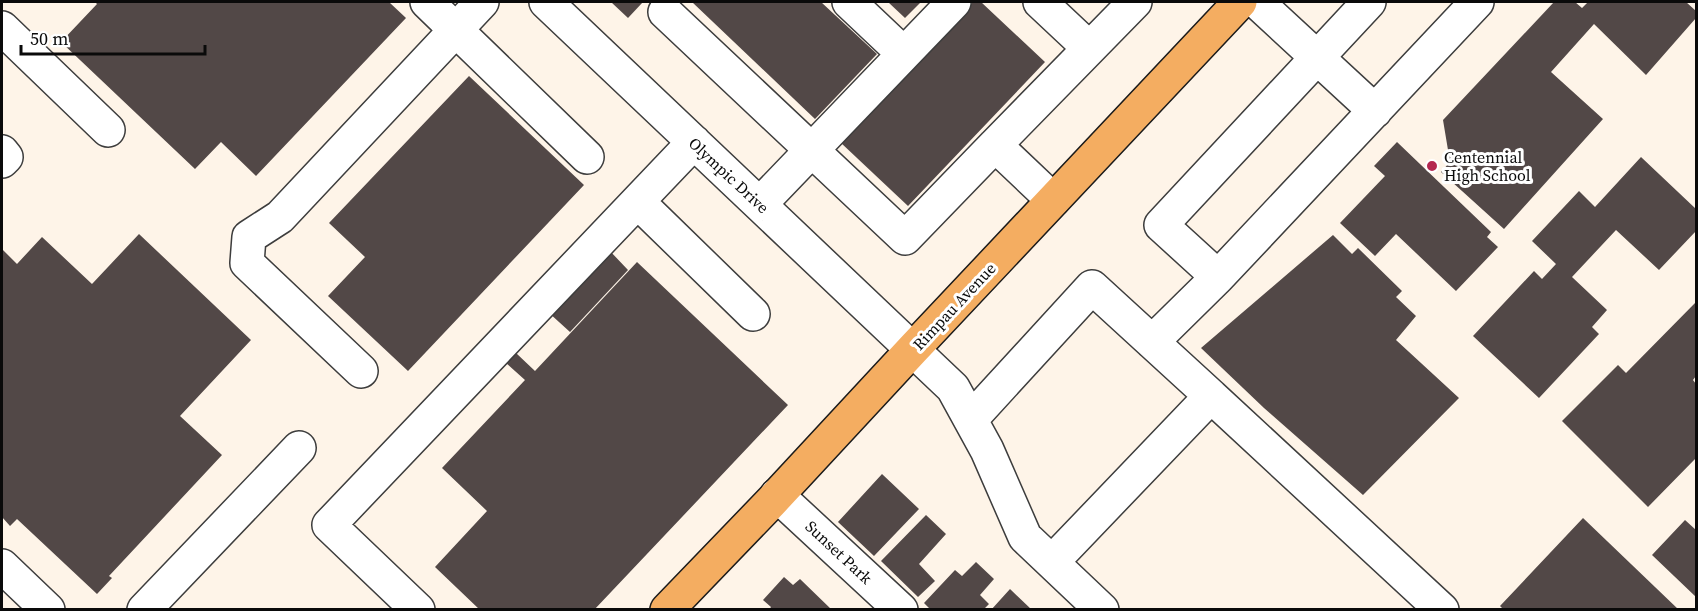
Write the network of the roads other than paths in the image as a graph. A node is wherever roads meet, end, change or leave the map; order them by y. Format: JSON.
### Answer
{"nodes":[{"id":1,"x":427,"y":2,"type":"edge"},
{"id":2,"x":482,"y":2,"type":"edge"},
{"id":3,"x":546,"y":2,"type":"edge"},
{"id":4,"x":849,"y":2,"type":"edge"},
{"id":5,"x":954,"y":2,"type":"edge"},
{"id":6,"x":1040,"y":2,"type":"edge"},
{"id":7,"x":1135,"y":2,"type":"edge"},
{"id":8,"x":1240,"y":2,"type":"edge"},
{"id":9,"x":1257,"y":2,"type":"edge"},
{"id":10,"x":1369,"y":2,"type":"edge"},
{"id":11,"x":1477,"y":2,"type":"edge"},
{"id":12,"x":665,"y":12,"type":"dead end"},
{"id":13,"x":2,"y":28,"type":"edge"},
{"id":14,"x":456,"y":29,"type":"junction"},
{"id":15,"x":1089,"y":48,"type":"junction"},
{"id":16,"x":904,"y":54,"type":"junction"},
{"id":17,"x":1317,"y":57,"type":"junction"},
{"id":18,"x":1375,"y":111,"type":"junction"},
{"id":19,"x":108,"y":130,"type":"dead end"},
{"id":20,"x":694,"y":142,"type":"junction"},
{"id":21,"x":995,"y":145,"type":"junction"},
{"id":22,"x":811,"y":151,"type":"junction"},
{"id":23,"x":2,"y":152,"type":"edge"},
{"id":24,"x":588,"y":157,"type":"dead end"},
{"id":25,"x":2,"y":161,"type":"edge"},
{"id":26,"x":1053,"y":200,"type":"junction"},
{"id":27,"x":638,"y":202,"type":"junction"},
{"id":28,"x":760,"y":204,"type":"junction"},
{"id":29,"x":1218,"y":277,"type":"junction"},
{"id":30,"x":753,"y":314,"type":"dead end"},
{"id":31,"x":1152,"y":342,"type":"junction"},
{"id":32,"x":913,"y":349,"type":"junction"},
{"id":33,"x":361,"y":371,"type":"dead end"},
{"id":34,"x":1211,"y":396,"type":"junction"},
{"id":35,"x":970,"y":419,"type":"junction"},
{"id":36,"x":299,"y":448,"type":"dead end"},
{"id":37,"x":777,"y":495,"type":"junction"},
{"id":38,"x":1052,"y":562,"type":"junction"},
{"id":39,"x":2,"y":566,"type":"edge"},
{"id":40,"x":896,"y":608,"type":"edge"},
{"id":41,"x":48,"y":609,"type":"edge"},
{"id":42,"x":144,"y":609,"type":"edge"},
{"id":43,"x":418,"y":609,"type":"edge"},
{"id":44,"x":667,"y":609,"type":"edge"},
{"id":45,"x":1102,"y":609,"type":"edge"},
{"id":46,"x":1442,"y":609,"type":"edge"}],
"edges":[{"from":1,"to":14,"type":"street"},
{"from":2,"to":14,"type":"street"},
{"from":3,"to":20,"type":"street","name":"Olympic Drive"},
{"from":4,"to":16,"type":"street"},
{"from":5,"to":16,"type":"street"},
{"from":6,"to":15,"type":"street"},
{"from":7,"to":15,"type":"street"},
{"from":8,"to":26,"type":"main road","name":"Rimpau Avenue"},
{"from":9,"to":17,"type":"street"},
{"from":10,"to":17,"type":"street"},
{"from":11,"to":18,"type":"street"},
{"from":12,"to":22,"type":"street"},
{"from":13,"to":19,"type":"street"},
{"from":14,"to":24,"type":"street"},
{"from":14,"to":33,"type":"street"},
{"from":15,"to":21,"type":"street"},
{"from":16,"to":22,"type":"street"},
{"from":17,"to":18,"type":"street"},
{"from":17,"to":29,"type":"street"},
{"from":18,"to":29,"type":"street"},
{"from":20,"to":27,"type":"street"},
{"from":20,"to":28,"type":"street","name":"Olympic Drive"},
{"from":21,"to":22,"type":"street"},
{"from":21,"to":26,"type":"street"},
{"from":22,"to":28,"type":"street"},
{"from":23,"to":25,"type":"street"},
{"from":26,"to":32,"type":"main road","name":"Rimpau Avenue"},
{"from":27,"to":30,"type":"street"},
{"from":27,"to":43,"type":"street"},
{"from":28,"to":32,"type":"street","name":"Olympic Drive"},
{"from":29,"to":31,"type":"street"},
{"from":31,"to":34,"type":"street"},
{"from":31,"to":35,"type":"street"},
{"from":32,"to":35,"type":"street","name":"Olympic Drive"},
{"from":32,"to":37,"type":"main road","name":"Rimpau Avenue"},
{"from":34,"to":38,"type":"street"},
{"from":34,"to":46,"type":"street"},
{"from":35,"to":38,"type":"street","name":"Olympic Drive"},
{"from":36,"to":42,"type":"street"},
{"from":37,"to":40,"type":"street","name":"Sunset Park"},
{"from":37,"to":44,"type":"main road","name":"Rimpau Avenue"},
{"from":38,"to":45,"type":"street","name":"Olympic Drive"},
{"from":39,"to":41,"type":"street"}]}
